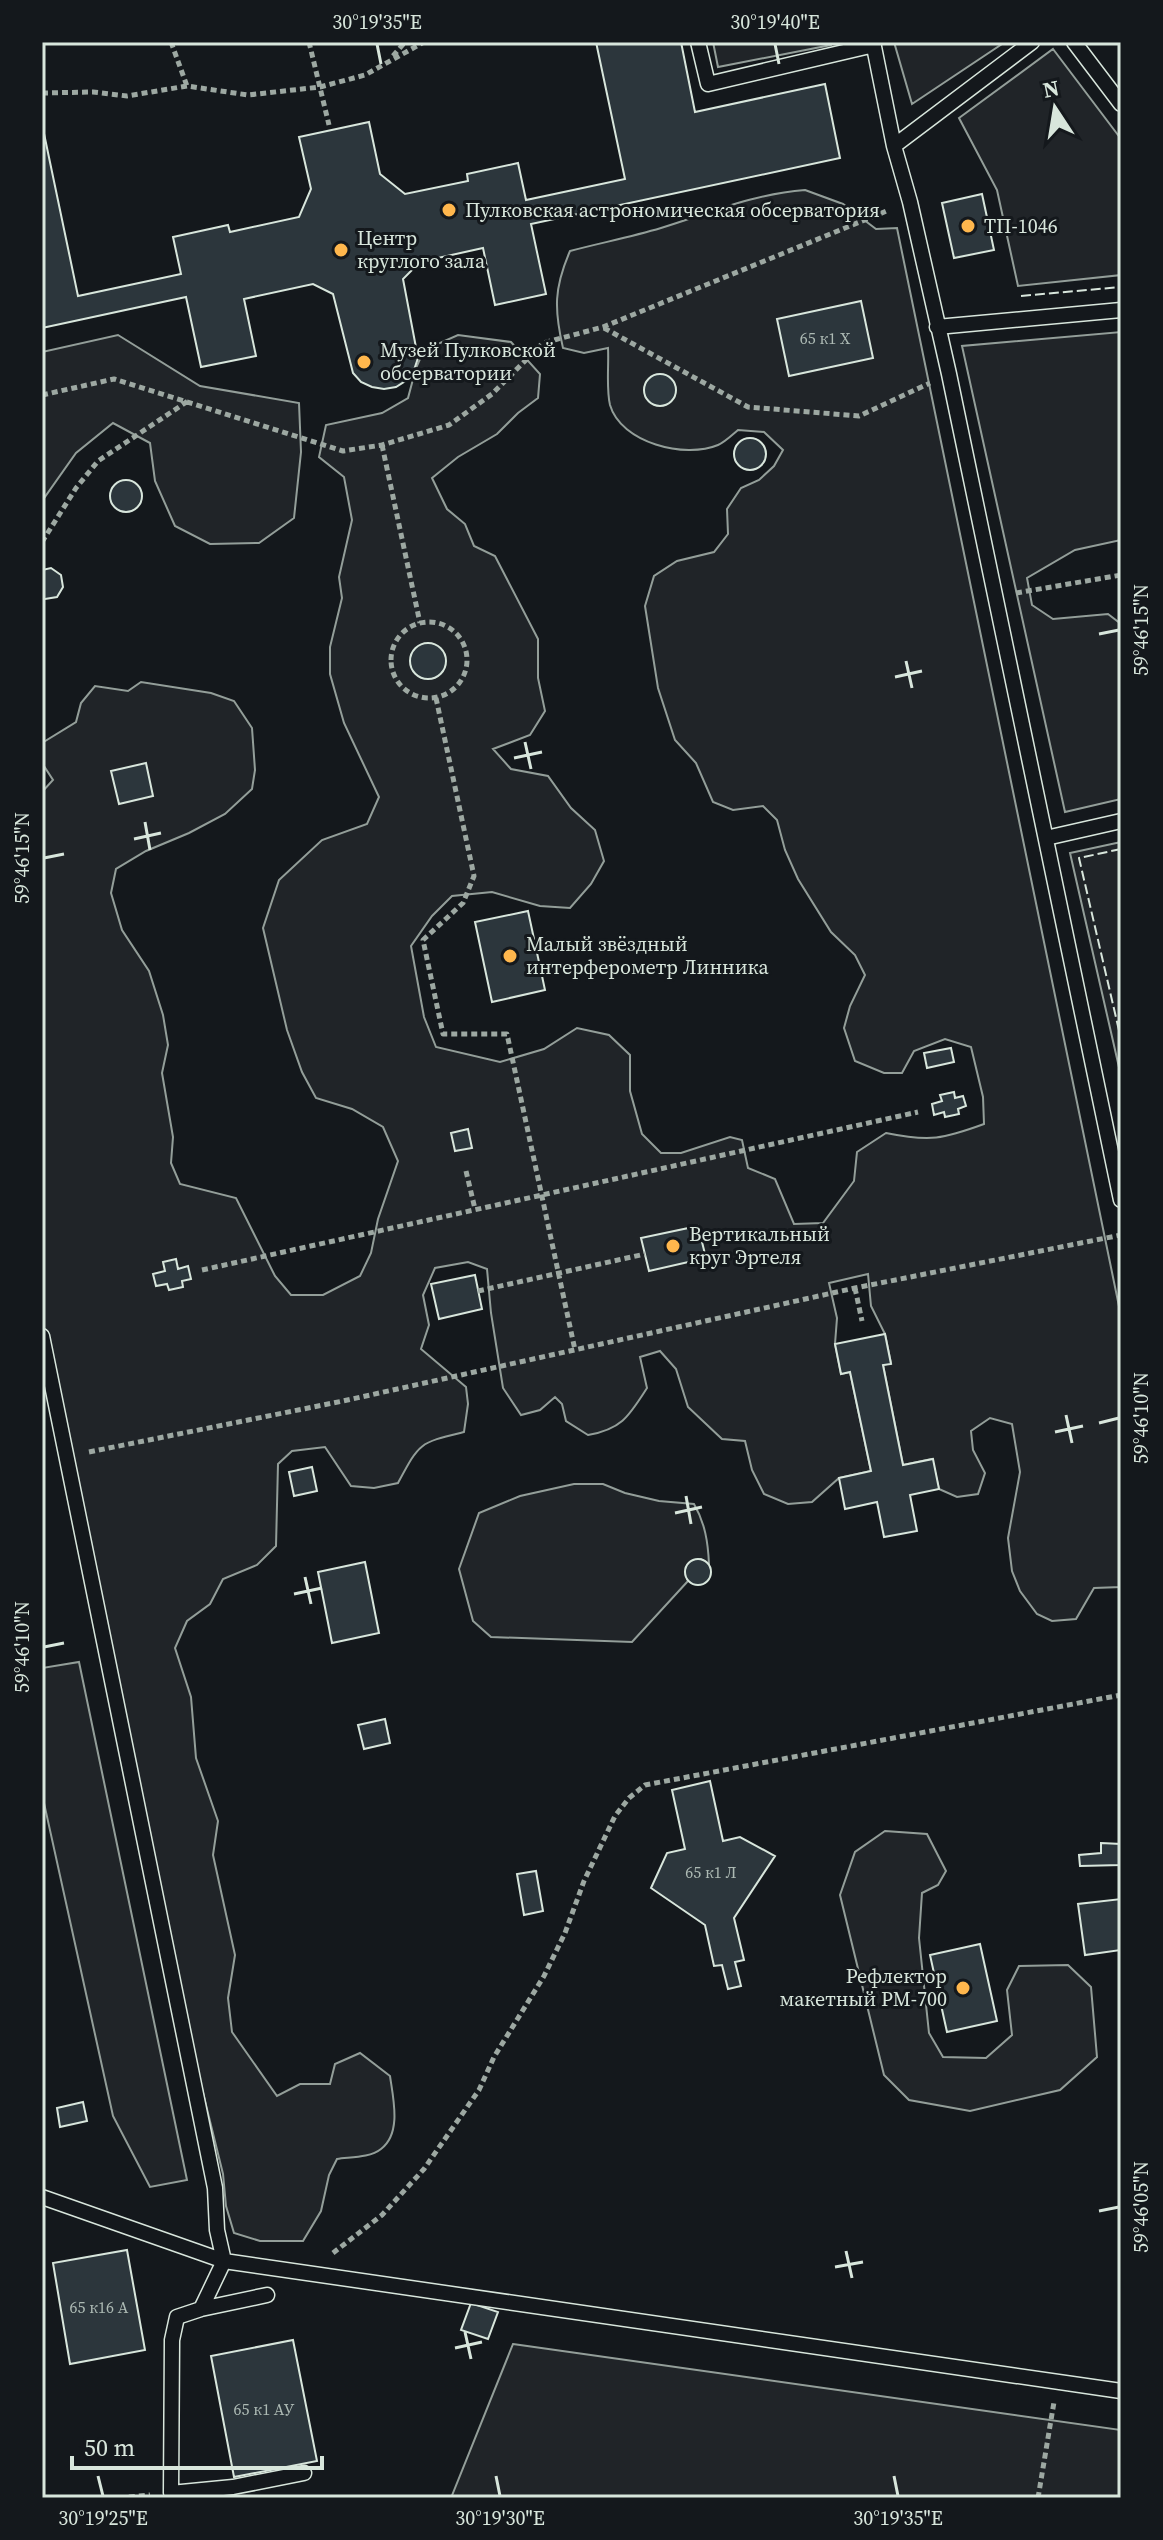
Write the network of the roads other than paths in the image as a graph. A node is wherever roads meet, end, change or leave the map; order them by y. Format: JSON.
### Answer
{"nodes":[{"id":1,"x":698,"y":42,"type":"edge"},
{"id":2,"x":1032,"y":42,"type":"edge"},
{"id":3,"x":1074,"y":42,"type":"edge"},
{"id":4,"x":873,"y":44,"type":"edge"},
{"id":5,"x":1121,"y":104,"type":"edge"},
{"id":6,"x":894,"y":146,"type":"junction"},
{"id":7,"x":1121,"y":310,"type":"edge"},
{"id":8,"x":937,"y":327,"type":"junction"},
{"id":9,"x":1121,"y":821,"type":"edge"},
{"id":10,"x":1046,"y":838,"type":"junction"},
{"id":11,"x":1121,"y":1200,"type":"edge"},
{"id":12,"x":42,"y":1336,"type":"edge"},
{"id":13,"x":42,"y":2197,"type":"edge"},
{"id":14,"x":224,"y":2261,"type":"junction"},
{"id":15,"x":267,"y":2295,"type":"dead end"},
{"id":16,"x":201,"y":2309,"type":"junction"},
{"id":17,"x":1121,"y":2391,"type":"edge"},
{"id":18,"x":304,"y":2473,"type":"dead end"}],
"edges":[{"from":1,"to":4,"type":"lane"},
{"from":2,"to":6,"type":"lane"},
{"from":3,"to":5,"type":"lane"},
{"from":4,"to":6,"type":"lane"},
{"from":6,"to":8,"type":"lane"},
{"from":7,"to":8,"type":"lane"},
{"from":8,"to":10,"type":"lane"},
{"from":9,"to":10,"type":"lane"},
{"from":10,"to":11,"type":"lane"},
{"from":12,"to":14,"type":"lane"},
{"from":13,"to":14,"type":"lane"},
{"from":14,"to":16,"type":"lane"},
{"from":14,"to":17,"type":"lane"},
{"from":15,"to":16,"type":"lane"},
{"from":16,"to":18,"type":"lane"}]}
